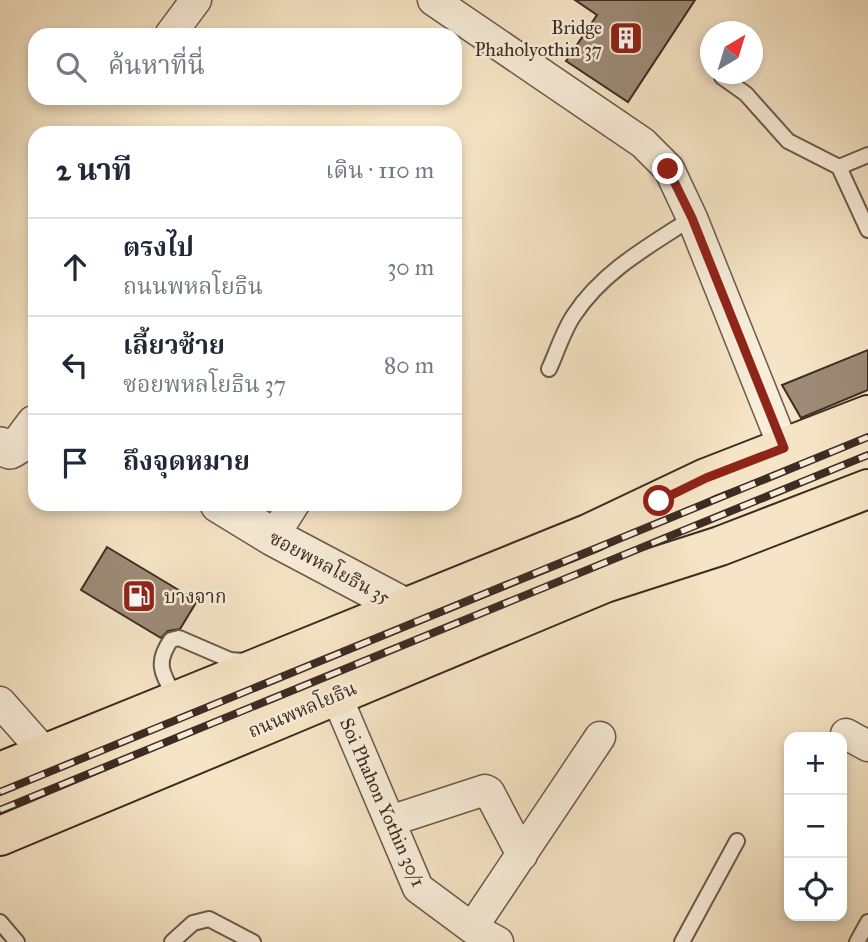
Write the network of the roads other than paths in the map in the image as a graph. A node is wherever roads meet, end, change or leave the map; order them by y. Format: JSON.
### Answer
{"nodes":[{"id":1,"x":196,"y":0,"type":"edge"},
{"id":2,"x":433,"y":0,"type":"edge"},
{"id":3,"x":175,"y":28,"type":"edge"},
{"id":4,"x":732,"y":84,"type":"edge"},
{"id":5,"x":868,"y":155,"type":"edge"},
{"id":6,"x":839,"y":167,"type":"junction"},
{"id":7,"x":692,"y":218,"type":"junction"},
{"id":8,"x":868,"y":230,"type":"edge"},
{"id":9,"x":549,"y":369,"type":"dead end"},
{"id":10,"x":868,"y":415,"type":"edge"},
{"id":11,"x":28,"y":433,"type":"edge"},
{"id":12,"x":868,"y":436,"type":"edge"},
{"id":13,"x":0,"y":446,"type":"edge"},
{"id":14,"x":784,"y":448,"type":"junction"},
{"id":15,"x":868,"y":467,"type":"edge"},
{"id":16,"x":868,"y":489,"type":"edge"},
{"id":17,"x":230,"y":511,"type":"edge"},
{"id":18,"x":290,"y":511,"type":"edge"},
{"id":19,"x":590,"y":533,"type":"junction"},
{"id":20,"x":273,"y":537,"type":"junction"},
{"id":21,"x":605,"y":583,"type":"junction"},
{"id":22,"x":405,"y":607,"type":"junction"},
{"id":23,"x":305,"y":647,"type":"junction"},
{"id":24,"x":336,"y":695,"type":"junction"},
{"id":25,"x":177,"y":699,"type":"junction"},
{"id":26,"x":0,"y":702,"type":"edge"},
{"id":27,"x":600,"y":737,"type":"dead end"},
{"id":28,"x":46,"y":754,"type":"junction"},
{"id":29,"x":0,"y":772,"type":"edge"},
{"id":30,"x":390,"y":821,"type":"junction"},
{"id":31,"x":0,"y":836,"type":"edge"},
{"id":32,"x":737,"y":841,"type":"dead end"},
{"id":33,"x":522,"y":855,"type":"junction"},
{"id":34,"x":0,"y":922,"type":"edge"},
{"id":35,"x":868,"y":922,"type":"edge"},
{"id":36,"x":472,"y":928,"type":"junction"},
{"id":37,"x":18,"y":942,"type":"edge"},
{"id":38,"x":172,"y":942,"type":"edge"},
{"id":39,"x":253,"y":942,"type":"edge"},
{"id":40,"x":498,"y":942,"type":"edge"},
{"id":41,"x":682,"y":942,"type":"edge"},
{"id":42,"x":857,"y":942,"type":"edge"}],
"edges":[{"from":1,"to":3,"type":"street"},
{"from":2,"to":7,"type":"street"},
{"from":4,"to":6,"type":"lane"},
{"from":5,"to":6,"type":"lane"},
{"from":6,"to":8,"type":"lane"},
{"from":7,"to":9,"type":"lane"},
{"from":7,"to":14,"type":"street"},
{"from":10,"to":14,"type":"main road"},
{"from":11,"to":13,"type":"street"},
{"from":12,"to":19,"type":"main road"},
{"from":14,"to":19,"type":"main road"},
{"from":15,"to":21,"type":"main road","name":"ถนนพหลโยธิน"},
{"from":16,"to":21,"type":"main road","name":"ถนนพหลโยธิน"},
{"from":17,"to":20,"type":"street","name":"ซอยพหลโยธิน 35"},
{"from":18,"to":20,"type":"street"},
{"from":19,"to":22,"type":"main road"},
{"from":20,"to":22,"type":"street","name":"ซอยพหลโยธิน 35"},
{"from":21,"to":24,"type":"main road","name":"ถนนพหลโยธิน"},
{"from":22,"to":23,"type":"main road"},
{"from":23,"to":25,"type":"main road"},
{"from":23,"to":25,"type":"lane"},
{"from":24,"to":30,"type":"street","name":"Soi Phahon Yothin 30/1"},
{"from":24,"to":31,"type":"main road","name":"ถนนพหลโยธิน"},
{"from":25,"to":28,"type":"main road"},
{"from":26,"to":28,"type":"street"},
{"from":27,"to":33,"type":"street"},
{"from":28,"to":29,"type":"main road"},
{"from":30,"to":33,"type":"street"},
{"from":30,"to":36,"type":"street","name":"Soi Phahon Yothin 30/1"},
{"from":32,"to":41,"type":"lane"},
{"from":33,"to":36,"type":"street"},
{"from":34,"to":37,"type":"lane"},
{"from":35,"to":42,"type":"lane"},
{"from":36,"to":40,"type":"street","name":"Soi Phahon Yothin 30/1"},
{"from":38,"to":39,"type":"lane"}]}
